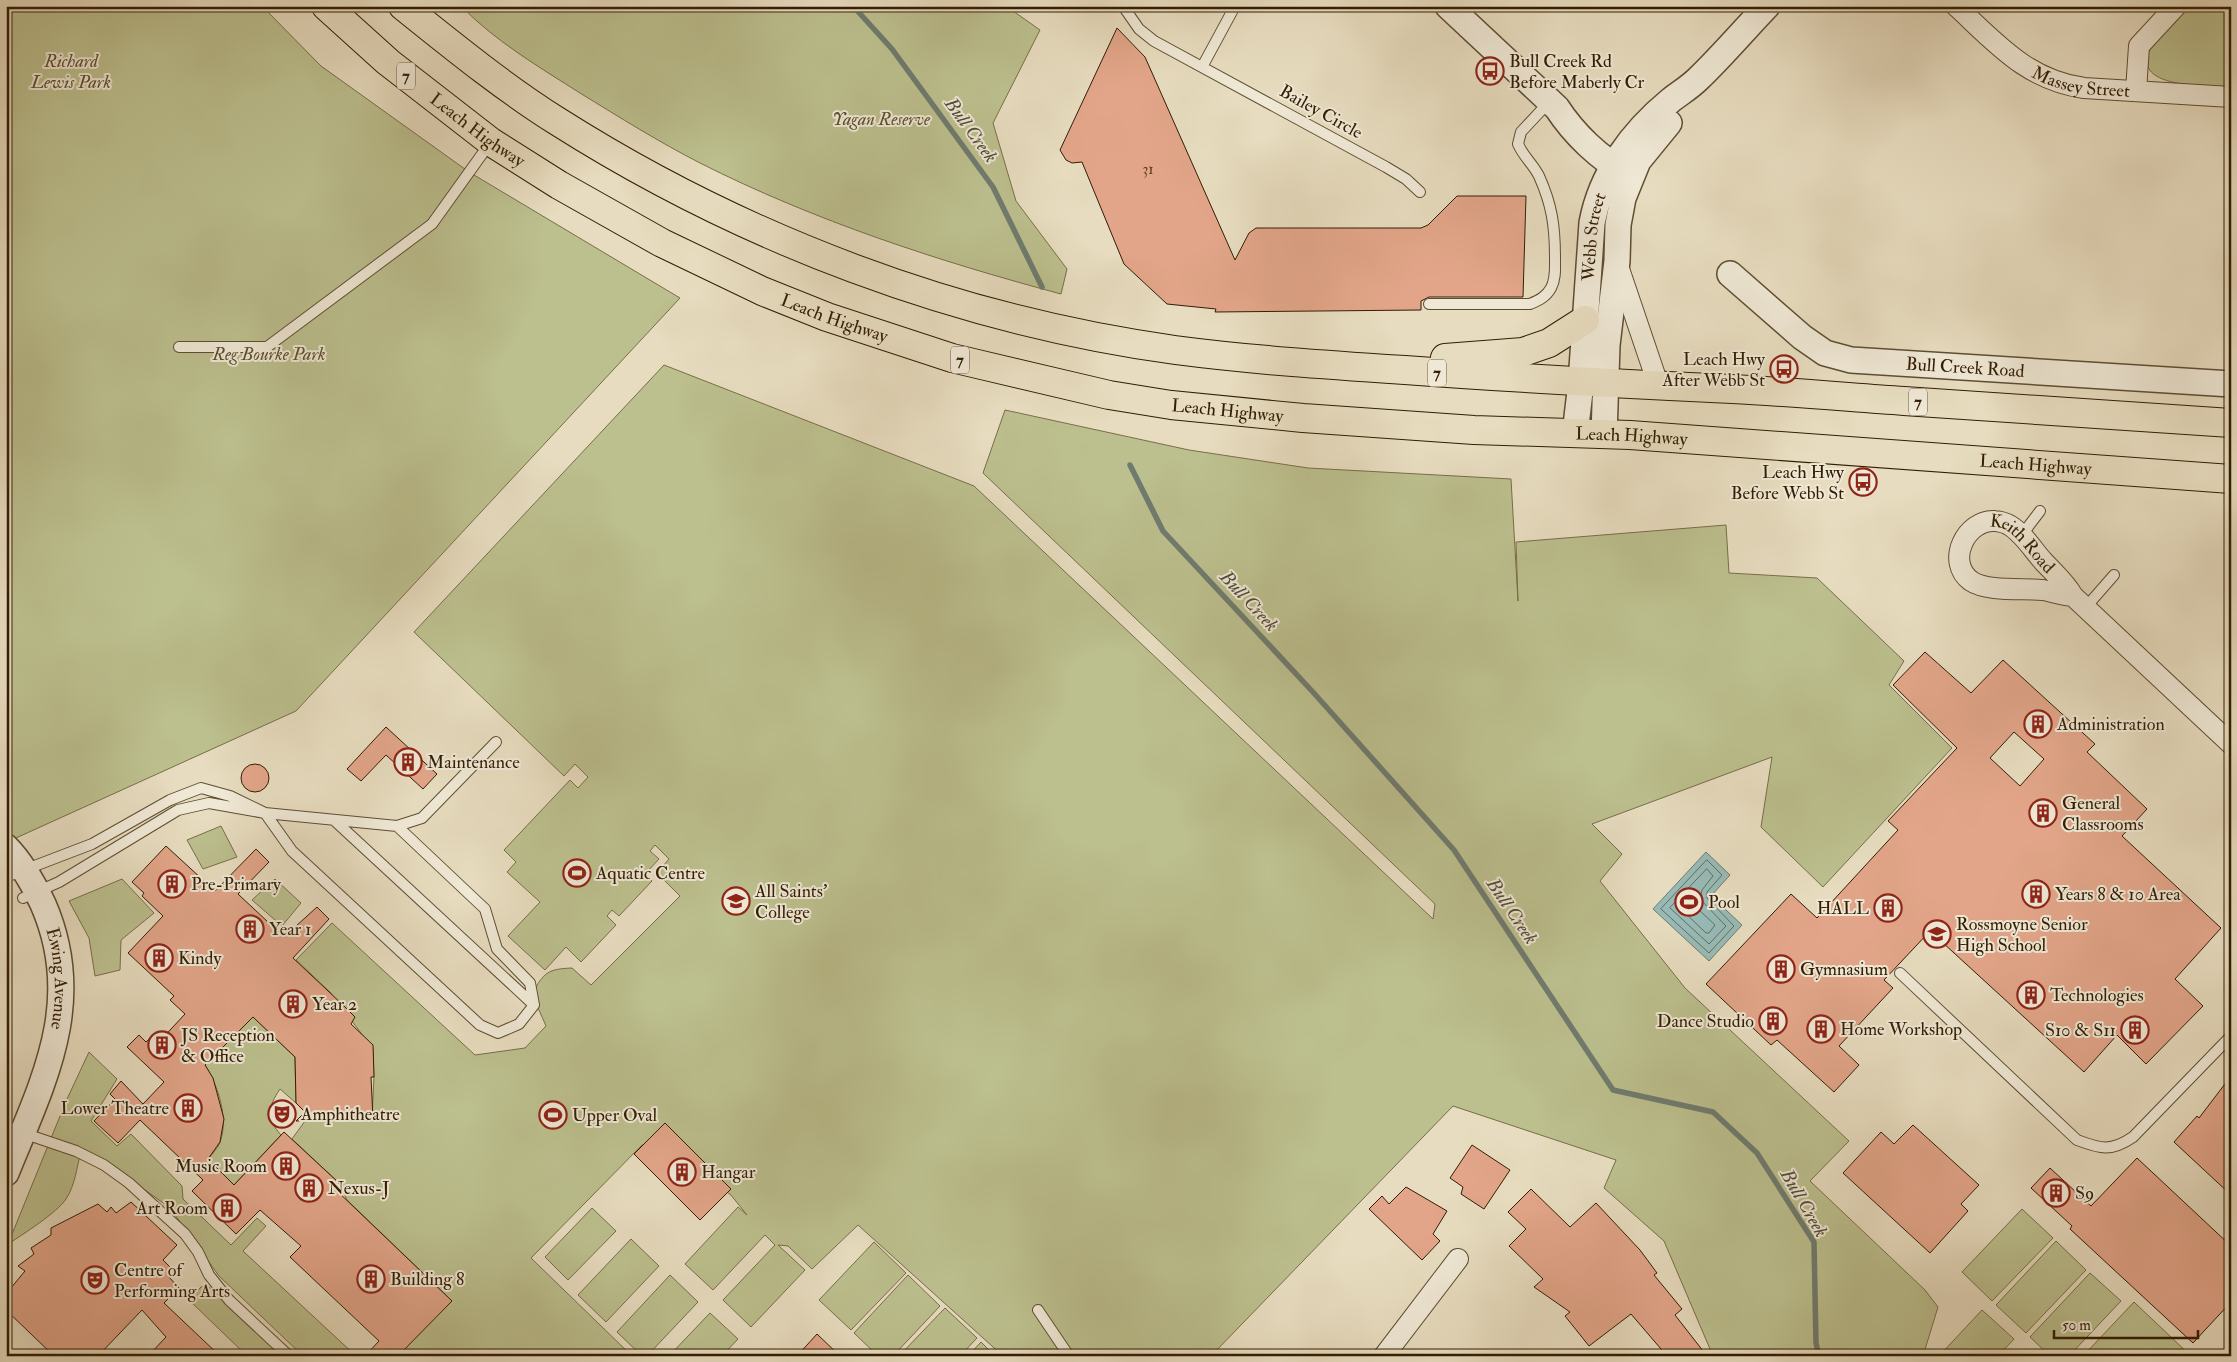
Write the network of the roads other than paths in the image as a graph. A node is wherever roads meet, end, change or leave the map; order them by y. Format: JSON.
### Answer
{"nodes":[{"id":1,"x":326,"y":6,"type":"edge"},
{"id":2,"x":403,"y":6,"type":"edge"},
{"id":3,"x":1122,"y":6,"type":"edge"},
{"id":4,"x":1235,"y":6,"type":"edge"},
{"id":5,"x":1448,"y":6,"type":"edge"},
{"id":6,"x":1767,"y":6,"type":"edge"},
{"id":7,"x":1956,"y":6,"type":"edge"},
{"id":8,"x":2176,"y":6,"type":"edge"},
{"id":9,"x":1202,"y":66,"type":"junction"},
{"id":10,"x":2136,"y":91,"type":"junction"},
{"id":11,"x":2231,"y":97,"type":"edge"},
{"id":12,"x":1553,"y":104,"type":"junction"},
{"id":13,"x":491,"y":142,"type":"junction"},
{"id":14,"x":1626,"y":164,"type":"junction"},
{"id":15,"x":1420,"y":192,"type":"dead end"},
{"id":16,"x":1617,"y":261,"type":"junction"},
{"id":17,"x":1730,"y":274,"type":"dead end"},
{"id":18,"x":1429,"y":304,"type":"dead end"},
{"id":19,"x":1585,"y":320,"type":"junction"},
{"id":20,"x":180,"y":347,"type":"dead end"},
{"id":21,"x":1314,"y":364,"type":"junction"},
{"id":22,"x":1593,"y":384,"type":"junction"},
{"id":23,"x":2231,"y":384,"type":"edge"},
{"id":24,"x":1659,"y":387,"type":"junction"},
{"id":25,"x":2231,"y":423,"type":"edge"},
{"id":26,"x":1575,"y":434,"type":"junction"},
{"id":27,"x":1604,"y":435,"type":"junction"},
{"id":28,"x":2231,"y":479,"type":"edge"},
{"id":29,"x":2040,"y":511,"type":"dead end"},
{"id":30,"x":2021,"y":536,"type":"junction"},
{"id":31,"x":2114,"y":575,"type":"dead end"},
{"id":32,"x":2080,"y":602,"type":"junction"},
{"id":33,"x":496,"y":742,"type":"dead end"},
{"id":34,"x":2231,"y":744,"type":"edge"},
{"id":35,"x":265,"y":813,"type":"junction"},
{"id":36,"x":334,"y":820,"type":"junction"},
{"id":37,"x":397,"y":826,"type":"junction"},
{"id":38,"x":6,"y":847,"type":"edge"},
{"id":39,"x":14,"y":871,"type":"edge"},
{"id":40,"x":30,"y":895,"type":"junction"},
{"id":41,"x":1900,"y":973,"type":"dead end"},
{"id":42,"x":534,"y":1005,"type":"junction"},
{"id":43,"x":2231,"y":1036,"type":"edge"},
{"id":44,"x":12,"y":1131,"type":"edge"},
{"id":45,"x":6,"y":1173,"type":"edge"},
{"id":46,"x":1458,"y":1259,"type":"dead end"},
{"id":47,"x":1038,"y":1310,"type":"dead end"},
{"id":48,"x":289,"y":1356,"type":"edge"},
{"id":49,"x":1069,"y":1356,"type":"edge"},
{"id":50,"x":1384,"y":1356,"type":"edge"}],
"edges":[{"from":1,"to":13,"type":"highway","name":"Leach Highway","number":"7"},
{"from":2,"to":21,"type":"highway","number":"7"},
{"from":3,"to":9,"type":"lane","name":"Bailey Circle"},
{"from":4,"to":9,"type":"lane"},
{"from":5,"to":12,"type":"street"},
{"from":6,"to":14,"type":"street","name":"Webb Street"},
{"from":7,"to":10,"type":"street","name":"Massey Street"},
{"from":8,"to":10,"type":"street"},
{"from":9,"to":15,"type":"lane","name":"Bailey Circle"},
{"from":10,"to":11,"type":"street","name":"Massey Street"},
{"from":12,"to":14,"type":"street"},
{"from":12,"to":18,"type":"lane"},
{"from":13,"to":20,"type":"lane"},
{"from":13,"to":26,"type":"highway","name":"Leach Highway","number":"7"},
{"from":14,"to":16,"type":"street","name":"Webb Street"},
{"from":14,"to":19,"type":"street","name":"Webb Street"},
{"from":16,"to":22,"type":"street","name":"Webb Street"},
{"from":16,"to":24,"type":"street","name":"Webb Street"},
{"from":17,"to":23,"type":"street","name":"Bull Creek Road"},
{"from":19,"to":21,"type":"highway"},
{"from":19,"to":22,"type":"street","name":"Webb Street"},
{"from":21,"to":22,"type":"highway","number":"7"},
{"from":22,"to":24,"type":"highway","number":"7"},
{"from":22,"to":26,"type":"street","name":"Webb Street"},
{"from":22,"to":27,"type":"street","name":"Webb Street"},
{"from":24,"to":25,"type":"highway","number":"7"},
{"from":26,"to":27,"type":"highway","name":"Leach Highway","number":"7"},
{"from":27,"to":28,"type":"highway","name":"Leach Highway","number":"7"},
{"from":29,"to":30,"type":"lane"},
{"from":30,"to":32,"type":"street","name":"Keith Road"},
{"from":30,"to":32,"type":"street","name":"Keith Road"},
{"from":31,"to":32,"type":"lane"},
{"from":32,"to":34,"type":"street","name":"Keith Road"},
{"from":33,"to":37,"type":"lane"},
{"from":35,"to":36,"type":"lane"},
{"from":35,"to":39,"type":"lane"},
{"from":35,"to":40,"type":"lane"},
{"from":35,"to":42,"type":"lane"},
{"from":36,"to":37,"type":"lane"},
{"from":36,"to":42,"type":"lane"},
{"from":37,"to":42,"type":"lane"},
{"from":38,"to":39,"type":"street","name":"Ewing Avenue"},
{"from":39,"to":40,"type":"street","name":"Ewing Avenue"},
{"from":40,"to":44,"type":"street","name":"Ewing Avenue"},
{"from":41,"to":43,"type":"lane"},
{"from":44,"to":45,"type":"street","name":"Ewing Avenue"},
{"from":44,"to":48,"type":"lane"},
{"from":46,"to":50,"type":"street"},
{"from":47,"to":49,"type":"lane"}]}
